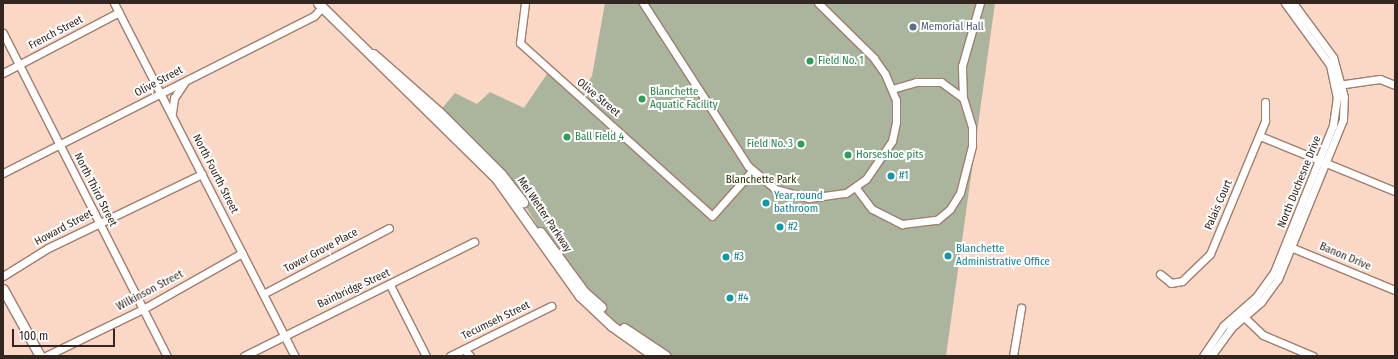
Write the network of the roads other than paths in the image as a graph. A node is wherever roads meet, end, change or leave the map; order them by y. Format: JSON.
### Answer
{"nodes":[{"id":1,"x":114,"y":3,"type":"edge"},
{"id":2,"x":525,"y":3,"type":"edge"},
{"id":3,"x":643,"y":3,"type":"edge"},
{"id":4,"x":818,"y":3,"type":"edge"},
{"id":5,"x":980,"y":3,"type":"edge"},
{"id":6,"x":1285,"y":3,"type":"edge"},
{"id":7,"x":1293,"y":3,"type":"edge"},
{"id":8,"x":320,"y":5,"type":"edge"},
{"id":9,"x":119,"y":12,"type":"junction"},
{"id":10,"x":3,"y":33,"type":"edge"},
{"id":11,"x":19,"y":65,"type":"junction"},
{"id":12,"x":3,"y":73,"type":"edge"},
{"id":13,"x":186,"y":80,"type":"junction"},
{"id":14,"x":1339,"y":85,"type":"junction"},
{"id":15,"x":1395,"y":85,"type":"edge"},
{"id":16,"x":892,"y":89,"type":"junction"},
{"id":17,"x":162,"y":94,"type":"junction"},
{"id":18,"x":963,"y":98,"type":"junction"},
{"id":19,"x":1265,"y":102,"type":"dead end"},
{"id":20,"x":172,"y":115,"type":"junction"},
{"id":21,"x":1260,"y":136,"type":"junction"},
{"id":22,"x":61,"y":145,"type":"junction"},
{"id":23,"x":1324,"y":163,"type":"junction"},
{"id":24,"x":493,"y":170,"type":"junction"},
{"id":25,"x":752,"y":170,"type":"junction"},
{"id":26,"x":3,"y":174,"type":"edge"},
{"id":27,"x":202,"y":174,"type":"junction"},
{"id":28,"x":856,"y":188,"type":"junction"},
{"id":29,"x":1395,"y":191,"type":"edge"},
{"id":30,"x":100,"y":222,"type":"junction"},
{"id":31,"x":389,"y":228,"type":"dead end"},
{"id":32,"x":474,"y":242,"type":"dead end"},
{"id":33,"x":1289,"y":246,"type":"junction"},
{"id":34,"x":242,"y":253,"type":"junction"},
{"id":35,"x":1160,"y":274,"type":"dead end"},
{"id":36,"x":3,"y":276,"type":"edge"},
{"id":37,"x":390,"y":285,"type":"junction"},
{"id":38,"x":3,"y":289,"type":"edge"},
{"id":39,"x":1395,"y":290,"type":"edge"},
{"id":40,"x":263,"y":294,"type":"junction"},
{"id":41,"x":551,"y":306,"type":"dead end"},
{"id":42,"x":1021,"y":308,"type":"dead end"},
{"id":43,"x":143,"y":309,"type":"junction"},
{"id":44,"x":1241,"y":314,"type":"junction"},
{"id":45,"x":284,"y":335,"type":"junction"},
{"id":46,"x":464,"y":349,"type":"junction"},
{"id":47,"x":40,"y":356,"type":"edge"},
{"id":48,"x":46,"y":356,"type":"edge"},
{"id":49,"x":168,"y":356,"type":"edge"},
{"id":50,"x":244,"y":356,"type":"edge"},
{"id":51,"x":294,"y":356,"type":"edge"},
{"id":52,"x":426,"y":356,"type":"edge"},
{"id":53,"x":450,"y":356,"type":"edge"},
{"id":54,"x":470,"y":356,"type":"edge"},
{"id":55,"x":654,"y":356,"type":"edge"},
{"id":56,"x":666,"y":356,"type":"edge"},
{"id":57,"x":1013,"y":356,"type":"edge"},
{"id":58,"x":1203,"y":356,"type":"edge"},
{"id":59,"x":1211,"y":356,"type":"edge"},
{"id":60,"x":1314,"y":356,"type":"edge"}],
"edges":[{"from":1,"to":9,"type":"street","name":"North Fourth Street"},
{"from":2,"to":25,"type":"street","name":"Olive Street"},
{"from":3,"to":25,"type":"street"},
{"from":4,"to":16,"type":"street"},
{"from":5,"to":18,"type":"street"},
{"from":6,"to":14,"type":"street","name":"North Duchesne Drive"},
{"from":7,"to":14,"type":"street","name":"North Duchesne Drive"},
{"from":8,"to":13,"type":"street","name":"Olive Street"},
{"from":8,"to":24,"type":"main road","name":"Mel Wetter Parkway"},
{"from":9,"to":11,"type":"street","name":"French Street"},
{"from":9,"to":17,"type":"street","name":"North Fourth Street"},
{"from":10,"to":11,"type":"street","name":"North Third Street"},
{"from":11,"to":12,"type":"street","name":"French Street"},
{"from":11,"to":22,"type":"street","name":"North Third Street"},
{"from":13,"to":17,"type":"street","name":"Olive Street"},
{"from":13,"to":20,"type":"street"},
{"from":14,"to":15,"type":"street"},
{"from":14,"to":23,"type":"street","name":"North Duchesne Drive"},
{"from":16,"to":18,"type":"street"},
{"from":16,"to":28,"type":"street"},
{"from":17,"to":20,"type":"street","name":"North Fourth Street"},
{"from":17,"to":22,"type":"street","name":"Olive Street"},
{"from":18,"to":28,"type":"street"},
{"from":19,"to":21,"type":"street","name":"Palais Court"},
{"from":20,"to":27,"type":"street","name":"North Fourth Street"},
{"from":21,"to":23,"type":"street"},
{"from":21,"to":35,"type":"street","name":"Palais Court"},
{"from":22,"to":26,"type":"street","name":"Olive Street"},
{"from":22,"to":30,"type":"street","name":"North Third Street"},
{"from":23,"to":29,"type":"street"},
{"from":23,"to":33,"type":"street","name":"North Duchesne Drive"},
{"from":24,"to":55,"type":"main road","name":"Mel Wetter Parkway"},
{"from":24,"to":56,"type":"main road","name":"Mel Wetter Parkway"},
{"from":25,"to":28,"type":"street"},
{"from":27,"to":30,"type":"street","name":"Howard Street"},
{"from":27,"to":34,"type":"street","name":"North Fourth Street"},
{"from":30,"to":36,"type":"street","name":"Howard Street"},
{"from":30,"to":43,"type":"street","name":"North Third Street"},
{"from":31,"to":40,"type":"street","name":"Tower Grove Place"},
{"from":32,"to":37,"type":"street","name":"Bainbridge Street"},
{"from":33,"to":39,"type":"street","name":"Banon Drive"},
{"from":33,"to":44,"type":"street","name":"North Duchesne Drive"},
{"from":34,"to":40,"type":"street","name":"North Fourth Street"},
{"from":34,"to":43,"type":"street","name":"Wilkinson Street"},
{"from":37,"to":45,"type":"street","name":"Bainbridge Street"},
{"from":37,"to":52,"type":"street"},
{"from":38,"to":47,"type":"main road"},
{"from":40,"to":45,"type":"street","name":"North Fourth Street"},
{"from":41,"to":46,"type":"street","name":"Tecumseh Street"},
{"from":42,"to":57,"type":"street"},
{"from":43,"to":48,"type":"street","name":"Wilkinson Street"},
{"from":43,"to":49,"type":"street","name":"North Third Street"},
{"from":44,"to":58,"type":"street","name":"North Duchesne Drive"},
{"from":44,"to":59,"type":"street","name":"North Duchesne Drive"},
{"from":44,"to":60,"type":"street"},
{"from":45,"to":50,"type":"street","name":"Bainbridge Street"},
{"from":45,"to":51,"type":"street","name":"North Fourth Street"},
{"from":46,"to":53,"type":"street","name":"Tecumseh Street"},
{"from":46,"to":54,"type":"street"}]}
